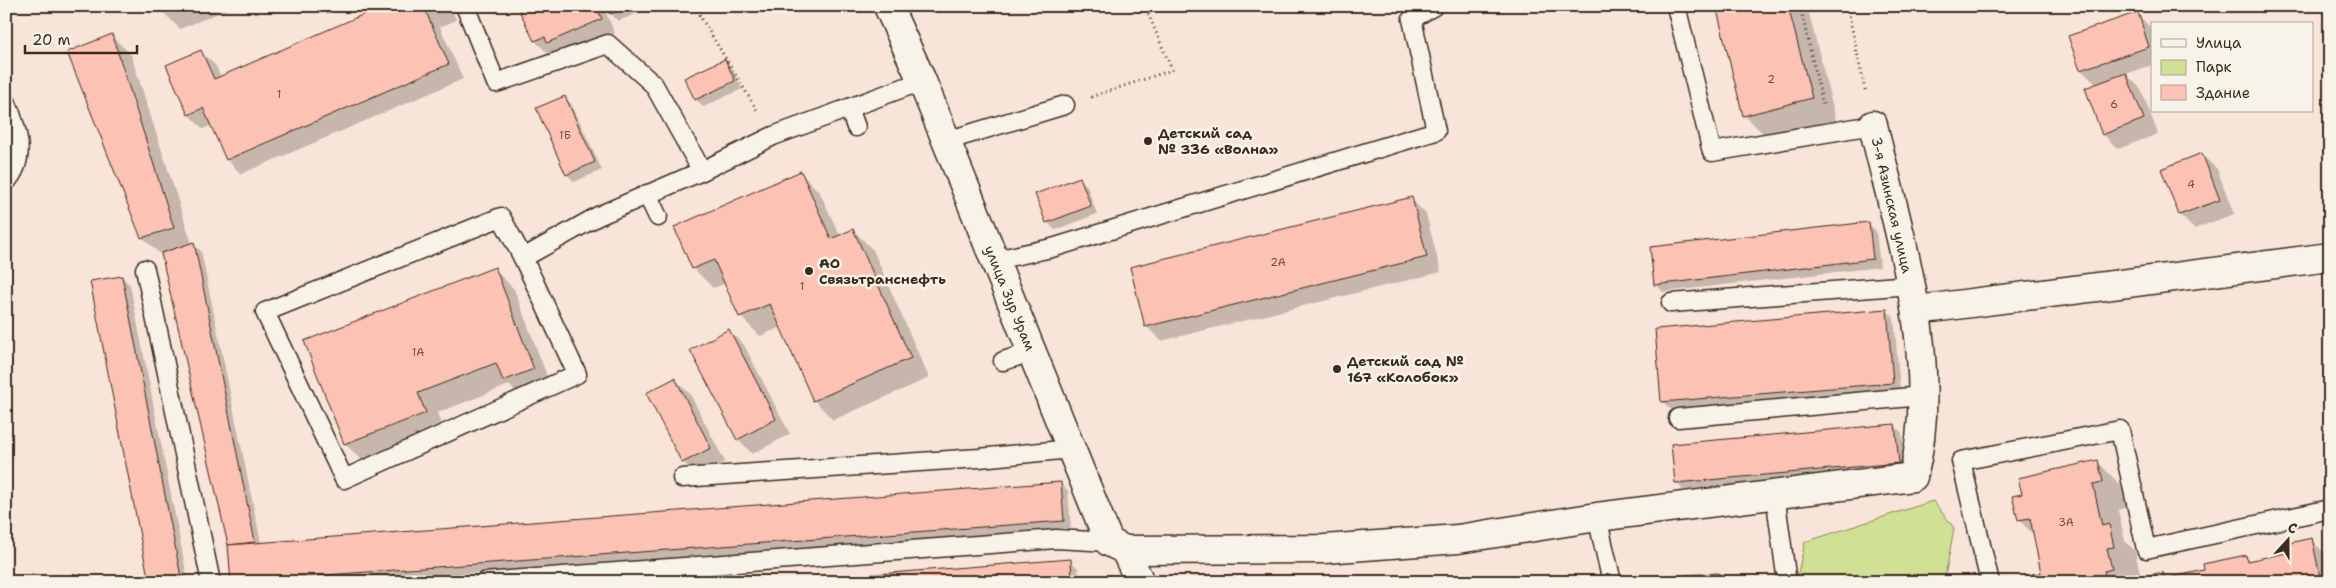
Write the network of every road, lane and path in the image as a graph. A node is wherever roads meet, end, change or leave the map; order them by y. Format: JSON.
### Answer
{"nodes":[{"id":1,"x":465,"y":6,"type":"edge"},
{"id":2,"x":694,"y":6,"type":"edge"},
{"id":3,"x":888,"y":6,"type":"edge"},
{"id":4,"x":1145,"y":6,"type":"edge"},
{"id":5,"x":1434,"y":6,"type":"edge"},
{"id":6,"x":1676,"y":6,"type":"edge"},
{"id":7,"x":1800,"y":6,"type":"edge"},
{"id":8,"x":1847,"y":6,"type":"edge"},
{"id":9,"x":922,"y":82,"type":"junction"},
{"id":10,"x":6,"y":101,"type":"edge"},
{"id":11,"x":1065,"y":105,"type":"joint"},
{"id":12,"x":849,"y":108,"type":"junction"},
{"id":13,"x":1873,"y":125,"type":"junction"},
{"id":14,"x":856,"y":127,"type":"dead end"},
{"id":15,"x":1829,"y":133,"type":"junction"},
{"id":16,"x":773,"y":136,"type":"junction"},
{"id":17,"x":946,"y":141,"type":"junction"},
{"id":18,"x":702,"y":171,"type":"junction"},
{"id":19,"x":6,"y":182,"type":"edge"},
{"id":20,"x":647,"y":194,"type":"junction"},
{"id":21,"x":658,"y":217,"type":"dead end"},
{"id":22,"x":2330,"y":257,"type":"edge"},
{"id":23,"x":523,"y":258,"type":"junction"},
{"id":24,"x":994,"y":260,"type":"junction"},
{"id":25,"x":145,"y":269,"type":"dead end"},
{"id":26,"x":1914,"y":298,"type":"junction"},
{"id":27,"x":1671,"y":303,"type":"dead end"},
{"id":28,"x":1032,"y":352,"type":"junction"},
{"id":29,"x":1003,"y":361,"type":"dead end"},
{"id":30,"x":1922,"y":396,"type":"junction"},
{"id":31,"x":1678,"y":418,"type":"dead end"},
{"id":32,"x":1071,"y":449,"type":"junction"},
{"id":33,"x":682,"y":478,"type":"dead end"},
{"id":34,"x":1775,"y":496,"type":"junction"},
{"id":35,"x":2330,"y":508,"type":"edge"},
{"id":36,"x":1597,"y":517,"type":"junction"},
{"id":37,"x":1117,"y":546,"type":"junction"},
{"id":38,"x":211,"y":582,"type":"edge"},
{"id":39,"x":484,"y":582,"type":"edge"},
{"id":40,"x":1140,"y":582,"type":"edge"},
{"id":41,"x":1612,"y":582,"type":"edge"},
{"id":42,"x":1787,"y":582,"type":"edge"},
{"id":43,"x":1990,"y":582,"type":"edge"}],
"edges":[{"from":1,"to":18,"type":"lane"},
{"from":2,"to":16,"type":"path"},
{"from":3,"to":9,"type":"street","name":"улица Зур Урам"},
{"from":4,"to":11,"type":"path"},
{"from":5,"to":24,"type":"lane"},
{"from":6,"to":15,"type":"lane"},
{"from":7,"to":15,"type":"path"},
{"from":8,"to":13,"type":"path"},
{"from":9,"to":12,"type":"lane"},
{"from":9,"to":17,"type":"street","name":"улица Зур Урам"},
{"from":10,"to":19,"type":"lane"},
{"from":11,"to":17,"type":"lane"},
{"from":12,"to":14,"type":"lane"},
{"from":12,"to":16,"type":"lane"},
{"from":13,"to":15,"type":"lane"},
{"from":13,"to":26,"type":"street","name":"3-я Азинская улица"},
{"from":16,"to":18,"type":"lane"},
{"from":17,"to":24,"type":"street","name":"улица Зур Урам"},
{"from":18,"to":20,"type":"lane"},
{"from":20,"to":21,"type":"lane"},
{"from":20,"to":23,"type":"lane"},
{"from":22,"to":26,"type":"street"},
{"from":23,"to":23,"type":"lane"},
{"from":24,"to":28,"type":"street","name":"улица Зур Урам"},
{"from":25,"to":38,"type":"lane"},
{"from":26,"to":27,"type":"lane"},
{"from":26,"to":30,"type":"street","name":"3-я Азинская улица"},
{"from":28,"to":29,"type":"lane"},
{"from":28,"to":32,"type":"street","name":"улица Зур Урам"},
{"from":30,"to":31,"type":"lane"},
{"from":30,"to":34,"type":"street","name":"3-я Азинская улица"},
{"from":32,"to":33,"type":"lane"},
{"from":32,"to":37,"type":"street","name":"улица Зур Урам"},
{"from":34,"to":36,"type":"street"},
{"from":34,"to":42,"type":"lane"},
{"from":35,"to":43,"type":"lane"},
{"from":36,"to":37,"type":"street"},
{"from":36,"to":41,"type":"lane"},
{"from":37,"to":39,"type":"lane"},
{"from":37,"to":40,"type":"street","name":"улица Зур Урам"}]}
